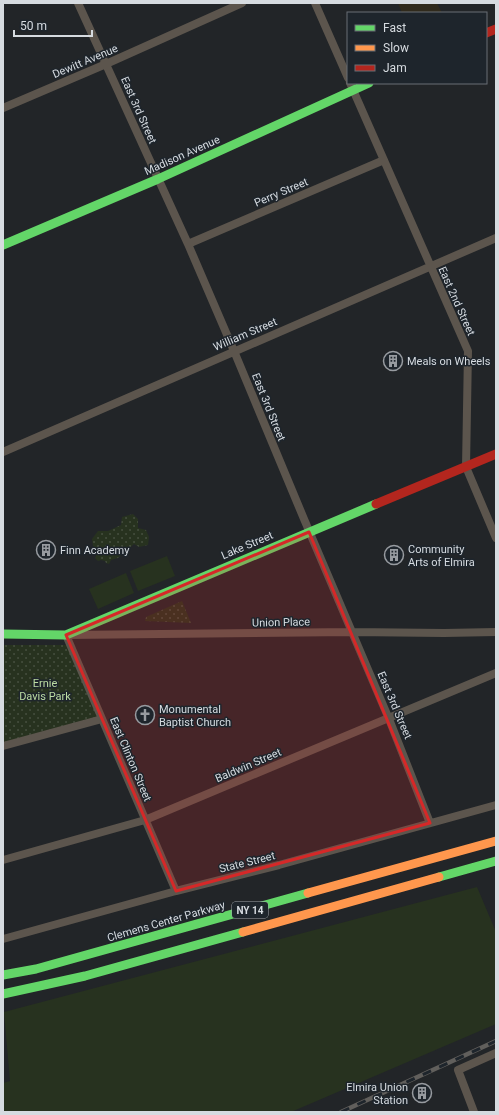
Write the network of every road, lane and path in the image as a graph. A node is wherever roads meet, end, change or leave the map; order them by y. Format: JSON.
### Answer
{"nodes":[{"id":1,"x":78,"y":3,"type":"edge"},
{"id":2,"x":242,"y":3,"type":"edge"},
{"id":3,"x":314,"y":3,"type":"edge"},
{"id":4,"x":106,"y":64,"type":"junction"},
{"id":5,"x":347,"y":76,"type":"edge"},
{"id":6,"x":363,"y":84,"type":"edge"},
{"id":7,"x":352,"y":86,"type":"edge"},
{"id":8,"x":3,"y":108,"type":"edge"},
{"id":9,"x":384,"y":160,"type":"junction"},
{"id":10,"x":158,"y":179,"type":"junction"},
{"id":11,"x":496,"y":238,"type":"edge"},
{"id":12,"x":188,"y":244,"type":"junction"},
{"id":13,"x":3,"y":245,"type":"edge"},
{"id":14,"x":430,"y":266,"type":"junction"},
{"id":15,"x":234,"y":351,"type":"junction"},
{"id":16,"x":3,"y":452,"type":"edge"},
{"id":17,"x":496,"y":454,"type":"edge"},
{"id":18,"x":466,"y":467,"type":"junction"},
{"id":19,"x":309,"y":532,"type":"junction"},
{"id":20,"x":496,"y":538,"type":"edge"},
{"id":21,"x":352,"y":632,"type":"junction"},
{"id":22,"x":496,"y":632,"type":"edge"},
{"id":23,"x":3,"y":634,"type":"edge"},
{"id":24,"x":66,"y":635,"type":"junction"},
{"id":25,"x":496,"y":672,"type":"edge"},
{"id":26,"x":102,"y":719,"type":"junction"},
{"id":27,"x":389,"y":719,"type":"junction"},
{"id":28,"x":3,"y":746,"type":"edge"},
{"id":29,"x":496,"y":805,"type":"edge"},
{"id":30,"x":145,"y":820,"type":"junction"},
{"id":31,"x":430,"y":823,"type":"junction"},
{"id":32,"x":496,"y":841,"type":"edge"},
{"id":33,"x":3,"y":860,"type":"edge"},
{"id":34,"x":496,"y":861,"type":"edge"},
{"id":35,"x":176,"y":891,"type":"junction"},
{"id":36,"x":3,"y":939,"type":"edge"},
{"id":37,"x":3,"y":975,"type":"edge"},
{"id":38,"x":3,"y":994,"type":"edge"},
{"id":39,"x":496,"y":1053,"type":"edge"},
{"id":40,"x":474,"y":1112,"type":"edge"}],
"edges":[{"from":1,"to":4,"type":"street","name":"East 3rd Street"},
{"from":2,"to":4,"type":"street","name":"Dewitt Avenue"},
{"from":3,"to":5,"type":"street"},
{"from":4,"to":8,"type":"street","name":"Dewitt Avenue"},
{"from":4,"to":10,"type":"street","name":"East 3rd Street"},
{"from":6,"to":7,"type":"main road","name":"Madison Avenue"},
{"from":7,"to":9,"type":"street","name":"East 2nd Street"},
{"from":7,"to":10,"type":"main road","name":"Madison Avenue"},
{"from":9,"to":12,"type":"street","name":"Perry Street"},
{"from":9,"to":14,"type":"street","name":"East 2nd Street"},
{"from":10,"to":12,"type":"street","name":"East 3rd Street"},
{"from":10,"to":13,"type":"main road","name":"Madison Avenue"},
{"from":11,"to":14,"type":"street","name":"William Street"},
{"from":12,"to":15,"type":"street","name":"East 3rd Street"},
{"from":14,"to":15,"type":"street","name":"William Street"},
{"from":14,"to":18,"type":"street","name":"East 2nd Street"},
{"from":15,"to":16,"type":"street","name":"William Street"},
{"from":15,"to":19,"type":"street","name":"East 3rd Street"},
{"from":17,"to":18,"type":"main road","name":"Lake Street"},
{"from":18,"to":19,"type":"main road","name":"Lake Street"},
{"from":18,"to":20,"type":"street","name":"East 2nd Street"},
{"from":19,"to":21,"type":"street","name":"East 3rd Street"},
{"from":19,"to":24,"type":"main road","name":"Lake Street"},
{"from":21,"to":22,"type":"street","name":"Union Place"},
{"from":21,"to":24,"type":"street","name":"Union Place"},
{"from":21,"to":27,"type":"street","name":"East 3rd Street"},
{"from":23,"to":24,"type":"main road","name":"Lake Street"},
{"from":24,"to":26,"type":"street","name":"East Clinton Street"},
{"from":25,"to":27,"type":"street","name":"Baldwin Street"},
{"from":26,"to":28,"type":"street"},
{"from":26,"to":30,"type":"street","name":"East Clinton Street"},
{"from":27,"to":30,"type":"street","name":"Baldwin Street"},
{"from":27,"to":31,"type":"street","name":"East 3rd Street"},
{"from":29,"to":31,"type":"street","name":"State Street"},
{"from":30,"to":33,"type":"street","name":"Baldwin Street"},
{"from":30,"to":35,"type":"street","name":"East Clinton Street"},
{"from":31,"to":35,"type":"street","name":"State Street"},
{"from":32,"to":37,"type":"main road","name":"Clemens Center Parkway","number":"NY 14"},
{"from":34,"to":38,"type":"main road","number":"NY 14"},
{"from":35,"to":36,"type":"street","name":"State Street"},
{"from":39,"to":40,"type":"street"}]}
